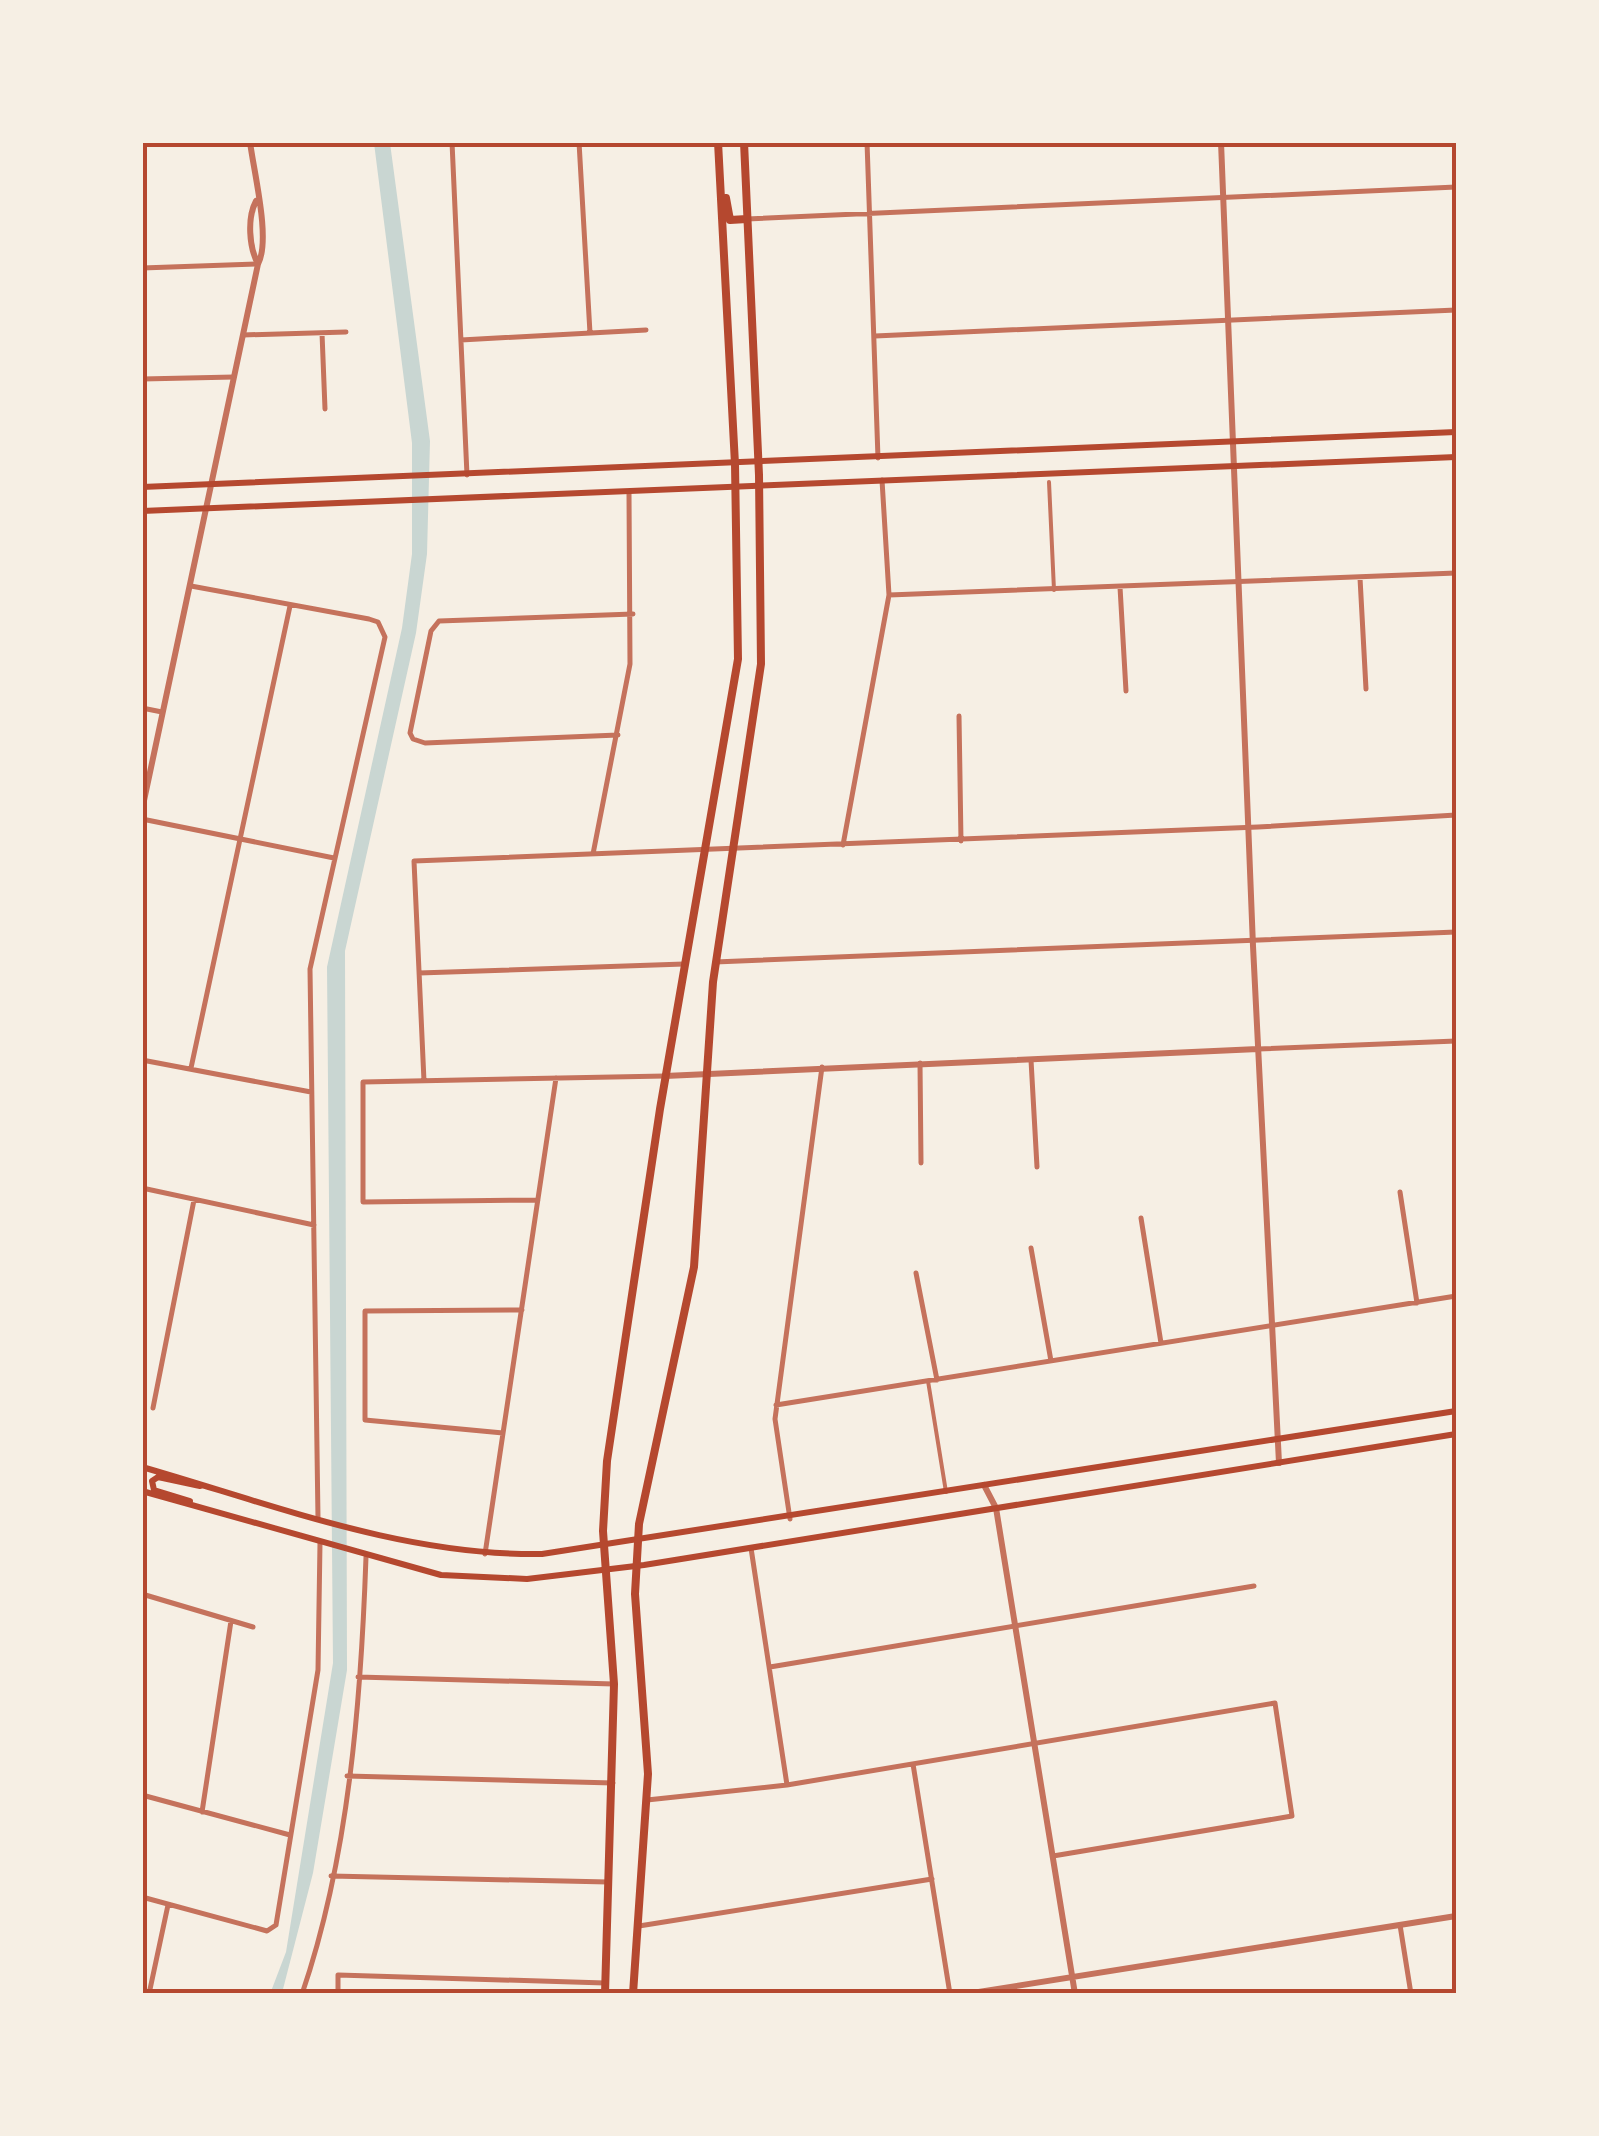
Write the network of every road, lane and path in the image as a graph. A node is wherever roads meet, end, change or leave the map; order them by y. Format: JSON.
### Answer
{"nodes":[{"id":1,"x":250,"y":142,"type":"edge"},
{"id":2,"x":452,"y":142,"type":"edge"},
{"id":3,"x":579,"y":142,"type":"edge"},
{"id":4,"x":744,"y":142,"type":"edge"},
{"id":5,"x":868,"y":142,"type":"edge"},
{"id":6,"x":1222,"y":142,"type":"edge"},
{"id":7,"x":718,"y":143,"type":"edge"},
{"id":8,"x":1456,"y":187,"type":"edge"},
{"id":9,"x":1224,"y":199,"type":"junction"},
{"id":10,"x":870,"y":214,"type":"junction"},
{"id":11,"x":747,"y":219,"type":"junction"},
{"id":12,"x":258,"y":264,"type":"junction"},
{"id":13,"x":142,"y":268,"type":"edge"},
{"id":14,"x":1456,"y":310,"type":"edge"},
{"id":15,"x":1230,"y":320,"type":"junction"},
{"id":16,"x":646,"y":330,"type":"dead end"},
{"id":17,"x":346,"y":332,"type":"dead end"},
{"id":18,"x":322,"y":333,"type":"junction"},
{"id":19,"x":590,"y":333,"type":"junction"},
{"id":20,"x":243,"y":336,"type":"junction"},
{"id":21,"x":875,"y":336,"type":"junction"},
{"id":22,"x":461,"y":340,"type":"junction"},
{"id":23,"x":234,"y":377,"type":"junction"},
{"id":24,"x":142,"y":380,"type":"edge"},
{"id":25,"x":325,"y":409,"type":"dead end"},
{"id":26,"x":1456,"y":432,"type":"edge"},
{"id":27,"x":1234,"y":442,"type":"junction"},
{"id":28,"x":1456,"y":457,"type":"edge"},
{"id":29,"x":878,"y":458,"type":"junction"},
{"id":30,"x":759,"y":463,"type":"junction"},
{"id":31,"x":735,"y":464,"type":"junction"},
{"id":32,"x":1236,"y":466,"type":"junction"},
{"id":33,"x":467,"y":475,"type":"junction"},
{"id":34,"x":882,"y":480,"type":"junction"},
{"id":35,"x":1049,"y":482,"type":"dead end"},
{"id":36,"x":213,"y":483,"type":"junction"},
{"id":37,"x":760,"y":486,"type":"junction"},
{"id":38,"x":142,"y":487,"type":"edge"},
{"id":39,"x":736,"y":488,"type":"junction"},
{"id":40,"x":629,"y":493,"type":"junction"},
{"id":41,"x":208,"y":507,"type":"junction"},
{"id":42,"x":142,"y":511,"type":"edge"},
{"id":43,"x":1456,"y":573,"type":"edge"},
{"id":44,"x":1360,"y":578,"type":"junction"},
{"id":45,"x":1241,"y":582,"type":"junction"},
{"id":46,"x":192,"y":586,"type":"junction"},
{"id":47,"x":1120,"y":588,"type":"junction"},
{"id":48,"x":1054,"y":590,"type":"junction"},
{"id":49,"x":888,"y":595,"type":"junction"},
{"id":50,"x":290,"y":606,"type":"junction"},
{"id":51,"x":633,"y":614,"type":"junction"},
{"id":52,"x":1366,"y":689,"type":"dead end"},
{"id":53,"x":1126,"y":691,"type":"dead end"},
{"id":54,"x":142,"y":708,"type":"edge"},
{"id":55,"x":162,"y":712,"type":"junction"},
{"id":56,"x":960,"y":716,"type":"dead end"},
{"id":57,"x":618,"y":735,"type":"junction"},
{"id":58,"x":142,"y":810,"type":"edge"},
{"id":59,"x":1456,"y":815,"type":"edge"},
{"id":60,"x":142,"y":819,"type":"edge"},
{"id":61,"x":1252,"y":828,"type":"junction"},
{"id":62,"x":240,"y":838,"type":"junction"},
{"id":63,"x":961,"y":840,"type":"junction"},
{"id":64,"x":843,"y":845,"type":"junction"},
{"id":65,"x":734,"y":850,"type":"junction"},
{"id":66,"x":706,"y":851,"type":"junction"},
{"id":67,"x":593,"y":854,"type":"junction"},
{"id":68,"x":334,"y":858,"type":"junction"},
{"id":69,"x":1456,"y":932,"type":"edge"},
{"id":70,"x":1253,"y":940,"type":"junction"},
{"id":71,"x":715,"y":962,"type":"junction"},
{"id":72,"x":684,"y":964,"type":"junction"},
{"id":73,"x":419,"y":973,"type":"junction"},
{"id":74,"x":1456,"y":1041,"type":"edge"},
{"id":75,"x":1258,"y":1049,"type":"junction"},
{"id":76,"x":1031,"y":1059,"type":"junction"},
{"id":77,"x":142,"y":1060,"type":"edge"},
{"id":78,"x":920,"y":1063,"type":"junction"},
{"id":79,"x":191,"y":1068,"type":"junction"},
{"id":80,"x":822,"y":1068,"type":"junction"},
{"id":81,"x":705,"y":1074,"type":"junction"},
{"id":82,"x":666,"y":1076,"type":"junction"},
{"id":83,"x":556,"y":1078,"type":"junction"},
{"id":84,"x":424,"y":1081,"type":"junction"},
{"id":85,"x":311,"y":1092,"type":"junction"},
{"id":86,"x":921,"y":1163,"type":"dead end"},
{"id":87,"x":1037,"y":1167,"type":"dead end"},
{"id":88,"x":142,"y":1188,"type":"edge"},
{"id":89,"x":1400,"y":1192,"type":"dead end"},
{"id":90,"x":194,"y":1200,"type":"junction"},
{"id":91,"x":538,"y":1200,"type":"junction"},
{"id":92,"x":1142,"y":1218,"type":"dead end"},
{"id":93,"x":314,"y":1225,"type":"junction"},
{"id":94,"x":1032,"y":1248,"type":"dead end"},
{"id":95,"x":916,"y":1273,"type":"dead end"},
{"id":96,"x":1456,"y":1296,"type":"edge"},
{"id":97,"x":1416,"y":1302,"type":"junction"},
{"id":98,"x":522,"y":1310,"type":"junction"},
{"id":99,"x":1274,"y":1326,"type":"junction"},
{"id":100,"x":1161,"y":1344,"type":"junction"},
{"id":101,"x":1051,"y":1361,"type":"junction"},
{"id":102,"x":937,"y":1380,"type":"junction"},
{"id":103,"x":928,"y":1381,"type":"junction"},
{"id":104,"x":776,"y":1405,"type":"junction"},
{"id":105,"x":153,"y":1408,"type":"dead end"},
{"id":106,"x":1456,"y":1411,"type":"edge"},
{"id":107,"x":503,"y":1433,"type":"junction"},
{"id":108,"x":1456,"y":1434,"type":"edge"},
{"id":109,"x":1278,"y":1439,"type":"junction"},
{"id":110,"x":1279,"y":1463,"type":"junction"},
{"id":111,"x":142,"y":1467,"type":"edge"},
{"id":112,"x":984,"y":1485,"type":"junction"},
{"id":113,"x":206,"y":1486,"type":"junction"},
{"id":114,"x":142,"y":1491,"type":"edge"},
{"id":115,"x":946,"y":1492,"type":"junction"},
{"id":116,"x":200,"y":1508,"type":"junction"},
{"id":117,"x":996,"y":1508,"type":"junction"},
{"id":118,"x":318,"y":1518,"type":"junction"},
{"id":119,"x":790,"y":1519,"type":"junction"},
{"id":120,"x":638,"y":1541,"type":"junction"},
{"id":121,"x":320,"y":1544,"type":"junction"},
{"id":122,"x":604,"y":1547,"type":"junction"},
{"id":123,"x":752,"y":1548,"type":"junction"},
{"id":124,"x":486,"y":1554,"type":"junction"},
{"id":125,"x":362,"y":1556,"type":"junction"},
{"id":126,"x":636,"y":1566,"type":"junction"},
{"id":127,"x":606,"y":1571,"type":"junction"},
{"id":128,"x":1254,"y":1586,"type":"dead end"},
{"id":129,"x":142,"y":1594,"type":"edge"},
{"id":130,"x":231,"y":1621,"type":"junction"},
{"id":131,"x":1015,"y":1626,"type":"junction"},
{"id":132,"x":253,"y":1627,"type":"dead end"},
{"id":133,"x":770,"y":1668,"type":"junction"},
{"id":134,"x":358,"y":1677,"type":"junction"},
{"id":135,"x":614,"y":1684,"type":"junction"},
{"id":136,"x":1034,"y":1744,"type":"junction"},
{"id":137,"x":913,"y":1764,"type":"junction"},
{"id":138,"x":347,"y":1776,"type":"junction"},
{"id":139,"x":613,"y":1783,"type":"junction"},
{"id":140,"x":788,"y":1785,"type":"junction"},
{"id":141,"x":142,"y":1795,"type":"edge"},
{"id":142,"x":647,"y":1800,"type":"junction"},
{"id":143,"x":202,"y":1812,"type":"junction"},
{"id":144,"x":290,"y":1835,"type":"junction"},
{"id":145,"x":1053,"y":1856,"type":"junction"},
{"id":146,"x":331,"y":1876,"type":"junction"},
{"id":147,"x":932,"y":1879,"type":"junction"},
{"id":148,"x":609,"y":1882,"type":"junction"},
{"id":149,"x":142,"y":1897,"type":"edge"},
{"id":150,"x":168,"y":1905,"type":"junction"},
{"id":151,"x":1456,"y":1916,"type":"edge"},
{"id":152,"x":1400,"y":1925,"type":"junction"},
{"id":153,"x":636,"y":1926,"type":"junction"},
{"id":154,"x":1072,"y":1978,"type":"junction"},
{"id":155,"x":605,"y":1982,"type":"junction"},
{"id":156,"x":149,"y":1994,"type":"edge"},
{"id":157,"x":302,"y":1994,"type":"edge"},
{"id":158,"x":338,"y":1994,"type":"edge"},
{"id":159,"x":605,"y":1994,"type":"edge"},
{"id":160,"x":633,"y":1994,"type":"edge"},
{"id":161,"x":950,"y":1994,"type":"edge"},
{"id":162,"x":966,"y":1994,"type":"edge"},
{"id":163,"x":1074,"y":1994,"type":"edge"},
{"id":164,"x":1412,"y":1994,"type":"edge"}],
"edges":[{"from":1,"to":12,"type":"street"},
{"from":2,"to":22,"type":"street"},
{"from":3,"to":19,"type":"street"},
{"from":4,"to":11,"type":"main road"},
{"from":5,"to":10,"type":"street"},
{"from":6,"to":9,"type":"street"},
{"from":7,"to":11,"type":"main road"},
{"from":7,"to":31,"type":"main road"},
{"from":8,"to":9,"type":"street"},
{"from":9,"to":10,"type":"street"},
{"from":9,"to":15,"type":"street"},
{"from":10,"to":11,"type":"street"},
{"from":10,"to":21,"type":"street"},
{"from":11,"to":30,"type":"main road"},
{"from":12,"to":13,"type":"street"},
{"from":12,"to":20,"type":"street"},
{"from":14,"to":15,"type":"street"},
{"from":15,"to":21,"type":"street"},
{"from":15,"to":27,"type":"street"},
{"from":16,"to":19,"type":"street"},
{"from":17,"to":18,"type":"street"},
{"from":18,"to":20,"type":"street"},
{"from":18,"to":25,"type":"street"},
{"from":19,"to":22,"type":"street"},
{"from":20,"to":23,"type":"street"},
{"from":21,"to":29,"type":"street"},
{"from":22,"to":33,"type":"street"},
{"from":23,"to":24,"type":"street"},
{"from":23,"to":36,"type":"street"},
{"from":26,"to":27,"type":"main road"},
{"from":27,"to":29,"type":"main road"},
{"from":27,"to":32,"type":"street"},
{"from":28,"to":32,"type":"main road"},
{"from":29,"to":30,"type":"main road"},
{"from":30,"to":31,"type":"main road"},
{"from":30,"to":37,"type":"main road"},
{"from":31,"to":33,"type":"main road"},
{"from":31,"to":39,"type":"main road"},
{"from":32,"to":34,"type":"main road"},
{"from":32,"to":45,"type":"street"},
{"from":33,"to":36,"type":"main road"},
{"from":34,"to":37,"type":"main road"},
{"from":34,"to":49,"type":"street"},
{"from":35,"to":48,"type":"street"},
{"from":36,"to":38,"type":"main road"},
{"from":36,"to":41,"type":"street"},
{"from":37,"to":39,"type":"main road"},
{"from":37,"to":65,"type":"main road"},
{"from":39,"to":40,"type":"main road"},
{"from":39,"to":66,"type":"main road"},
{"from":40,"to":41,"type":"main road"},
{"from":40,"to":51,"type":"street"},
{"from":41,"to":42,"type":"main road"},
{"from":41,"to":46,"type":"street"},
{"from":43,"to":44,"type":"street"},
{"from":44,"to":45,"type":"street"},
{"from":44,"to":52,"type":"street"},
{"from":45,"to":47,"type":"street"},
{"from":45,"to":61,"type":"street"},
{"from":46,"to":50,"type":"street"},
{"from":46,"to":55,"type":"street"},
{"from":47,"to":48,"type":"street"},
{"from":47,"to":53,"type":"street"},
{"from":48,"to":49,"type":"street"},
{"from":49,"to":64,"type":"street"},
{"from":50,"to":62,"type":"street"},
{"from":50,"to":68,"type":"street"},
{"from":51,"to":57,"type":"street"},
{"from":51,"to":57,"type":"street"},
{"from":54,"to":55,"type":"street"},
{"from":55,"to":58,"type":"street"},
{"from":56,"to":63,"type":"street"},
{"from":57,"to":67,"type":"street"},
{"from":59,"to":61,"type":"street"},
{"from":60,"to":62,"type":"street"},
{"from":61,"to":63,"type":"street"},
{"from":61,"to":70,"type":"street"},
{"from":62,"to":68,"type":"street"},
{"from":62,"to":79,"type":"street"},
{"from":63,"to":64,"type":"street"},
{"from":64,"to":65,"type":"street"},
{"from":65,"to":66,"type":"street"},
{"from":65,"to":71,"type":"main road"},
{"from":66,"to":67,"type":"street"},
{"from":66,"to":72,"type":"main road"},
{"from":67,"to":73,"type":"street"},
{"from":68,"to":85,"type":"street"},
{"from":69,"to":70,"type":"street"},
{"from":70,"to":71,"type":"street"},
{"from":70,"to":75,"type":"street"},
{"from":71,"to":81,"type":"main road"},
{"from":72,"to":73,"type":"street"},
{"from":72,"to":82,"type":"main road"},
{"from":73,"to":84,"type":"street"},
{"from":74,"to":75,"type":"street"},
{"from":75,"to":76,"type":"street"},
{"from":75,"to":99,"type":"street"},
{"from":76,"to":78,"type":"street"},
{"from":76,"to":87,"type":"street"},
{"from":77,"to":79,"type":"street"},
{"from":78,"to":80,"type":"street"},
{"from":78,"to":86,"type":"street"},
{"from":79,"to":85,"type":"street"},
{"from":80,"to":81,"type":"street"},
{"from":80,"to":104,"type":"street"},
{"from":81,"to":82,"type":"street"},
{"from":81,"to":120,"type":"main road"},
{"from":82,"to":83,"type":"street"},
{"from":82,"to":122,"type":"main road"},
{"from":83,"to":84,"type":"street"},
{"from":83,"to":91,"type":"street"},
{"from":84,"to":91,"type":"street"},
{"from":85,"to":93,"type":"street"},
{"from":88,"to":90,"type":"street"},
{"from":89,"to":97,"type":"street"},
{"from":90,"to":93,"type":"street"},
{"from":90,"to":105,"type":"street"},
{"from":91,"to":98,"type":"street"},
{"from":92,"to":100,"type":"street"},
{"from":93,"to":118,"type":"street"},
{"from":94,"to":101,"type":"street"},
{"from":95,"to":102,"type":"street"},
{"from":96,"to":97,"type":"street"},
{"from":97,"to":99,"type":"street"},
{"from":98,"to":107,"type":"street"},
{"from":98,"to":107,"type":"street"},
{"from":99,"to":100,"type":"street"},
{"from":99,"to":109,"type":"street"},
{"from":100,"to":101,"type":"street"},
{"from":101,"to":102,"type":"street"},
{"from":102,"to":103,"type":"street"},
{"from":103,"to":104,"type":"street"},
{"from":103,"to":115,"type":"street"},
{"from":104,"to":119,"type":"street"},
{"from":106,"to":109,"type":"main road"},
{"from":107,"to":124,"type":"street"},
{"from":108,"to":110,"type":"main road"},
{"from":109,"to":110,"type":"street"},
{"from":109,"to":112,"type":"main road"},
{"from":110,"to":117,"type":"main road"},
{"from":111,"to":113,"type":"main road"},
{"from":112,"to":115,"type":"main road"},
{"from":112,"to":117,"type":"street"},
{"from":113,"to":116,"type":"main road"},
{"from":113,"to":118,"type":"main road"},
{"from":114,"to":116,"type":"main road"},
{"from":115,"to":119,"type":"main road"},
{"from":116,"to":121,"type":"main road"},
{"from":117,"to":123,"type":"main road"},
{"from":117,"to":131,"type":"street"},
{"from":118,"to":124,"type":"main road"},
{"from":119,"to":120,"type":"main road"},
{"from":120,"to":122,"type":"main road"},
{"from":120,"to":126,"type":"main road"},
{"from":121,"to":125,"type":"main road"},
{"from":121,"to":144,"type":"street"},
{"from":122,"to":124,"type":"main road"},
{"from":122,"to":127,"type":"main road"},
{"from":123,"to":126,"type":"main road"},
{"from":123,"to":133,"type":"street"},
{"from":125,"to":127,"type":"main road"},
{"from":125,"to":134,"type":"street"},
{"from":126,"to":127,"type":"main road"},
{"from":126,"to":142,"type":"main road"},
{"from":127,"to":135,"type":"main road"},
{"from":128,"to":131,"type":"street"},
{"from":129,"to":130,"type":"street"},
{"from":130,"to":132,"type":"street"},
{"from":130,"to":143,"type":"street"},
{"from":131,"to":133,"type":"street"},
{"from":131,"to":136,"type":"street"},
{"from":133,"to":140,"type":"street"},
{"from":134,"to":135,"type":"street"},
{"from":134,"to":138,"type":"street"},
{"from":135,"to":139,"type":"main road"},
{"from":136,"to":137,"type":"street"},
{"from":136,"to":145,"type":"street"},
{"from":136,"to":145,"type":"street"},
{"from":137,"to":140,"type":"street"},
{"from":137,"to":147,"type":"street"},
{"from":138,"to":139,"type":"street"},
{"from":138,"to":146,"type":"street"},
{"from":139,"to":148,"type":"main road"},
{"from":140,"to":142,"type":"street"},
{"from":141,"to":143,"type":"street"},
{"from":142,"to":153,"type":"main road"},
{"from":143,"to":144,"type":"street"},
{"from":144,"to":150,"type":"street"},
{"from":145,"to":154,"type":"street"},
{"from":146,"to":148,"type":"street"},
{"from":146,"to":157,"type":"street"},
{"from":147,"to":153,"type":"street"},
{"from":147,"to":161,"type":"street"},
{"from":148,"to":155,"type":"main road"},
{"from":149,"to":150,"type":"street"},
{"from":150,"to":156,"type":"street"},
{"from":151,"to":152,"type":"street"},
{"from":152,"to":154,"type":"street"},
{"from":152,"to":164,"type":"street"},
{"from":153,"to":160,"type":"main road"},
{"from":154,"to":162,"type":"street"},
{"from":154,"to":163,"type":"street"},
{"from":155,"to":158,"type":"street"},
{"from":155,"to":159,"type":"main road"}]}
